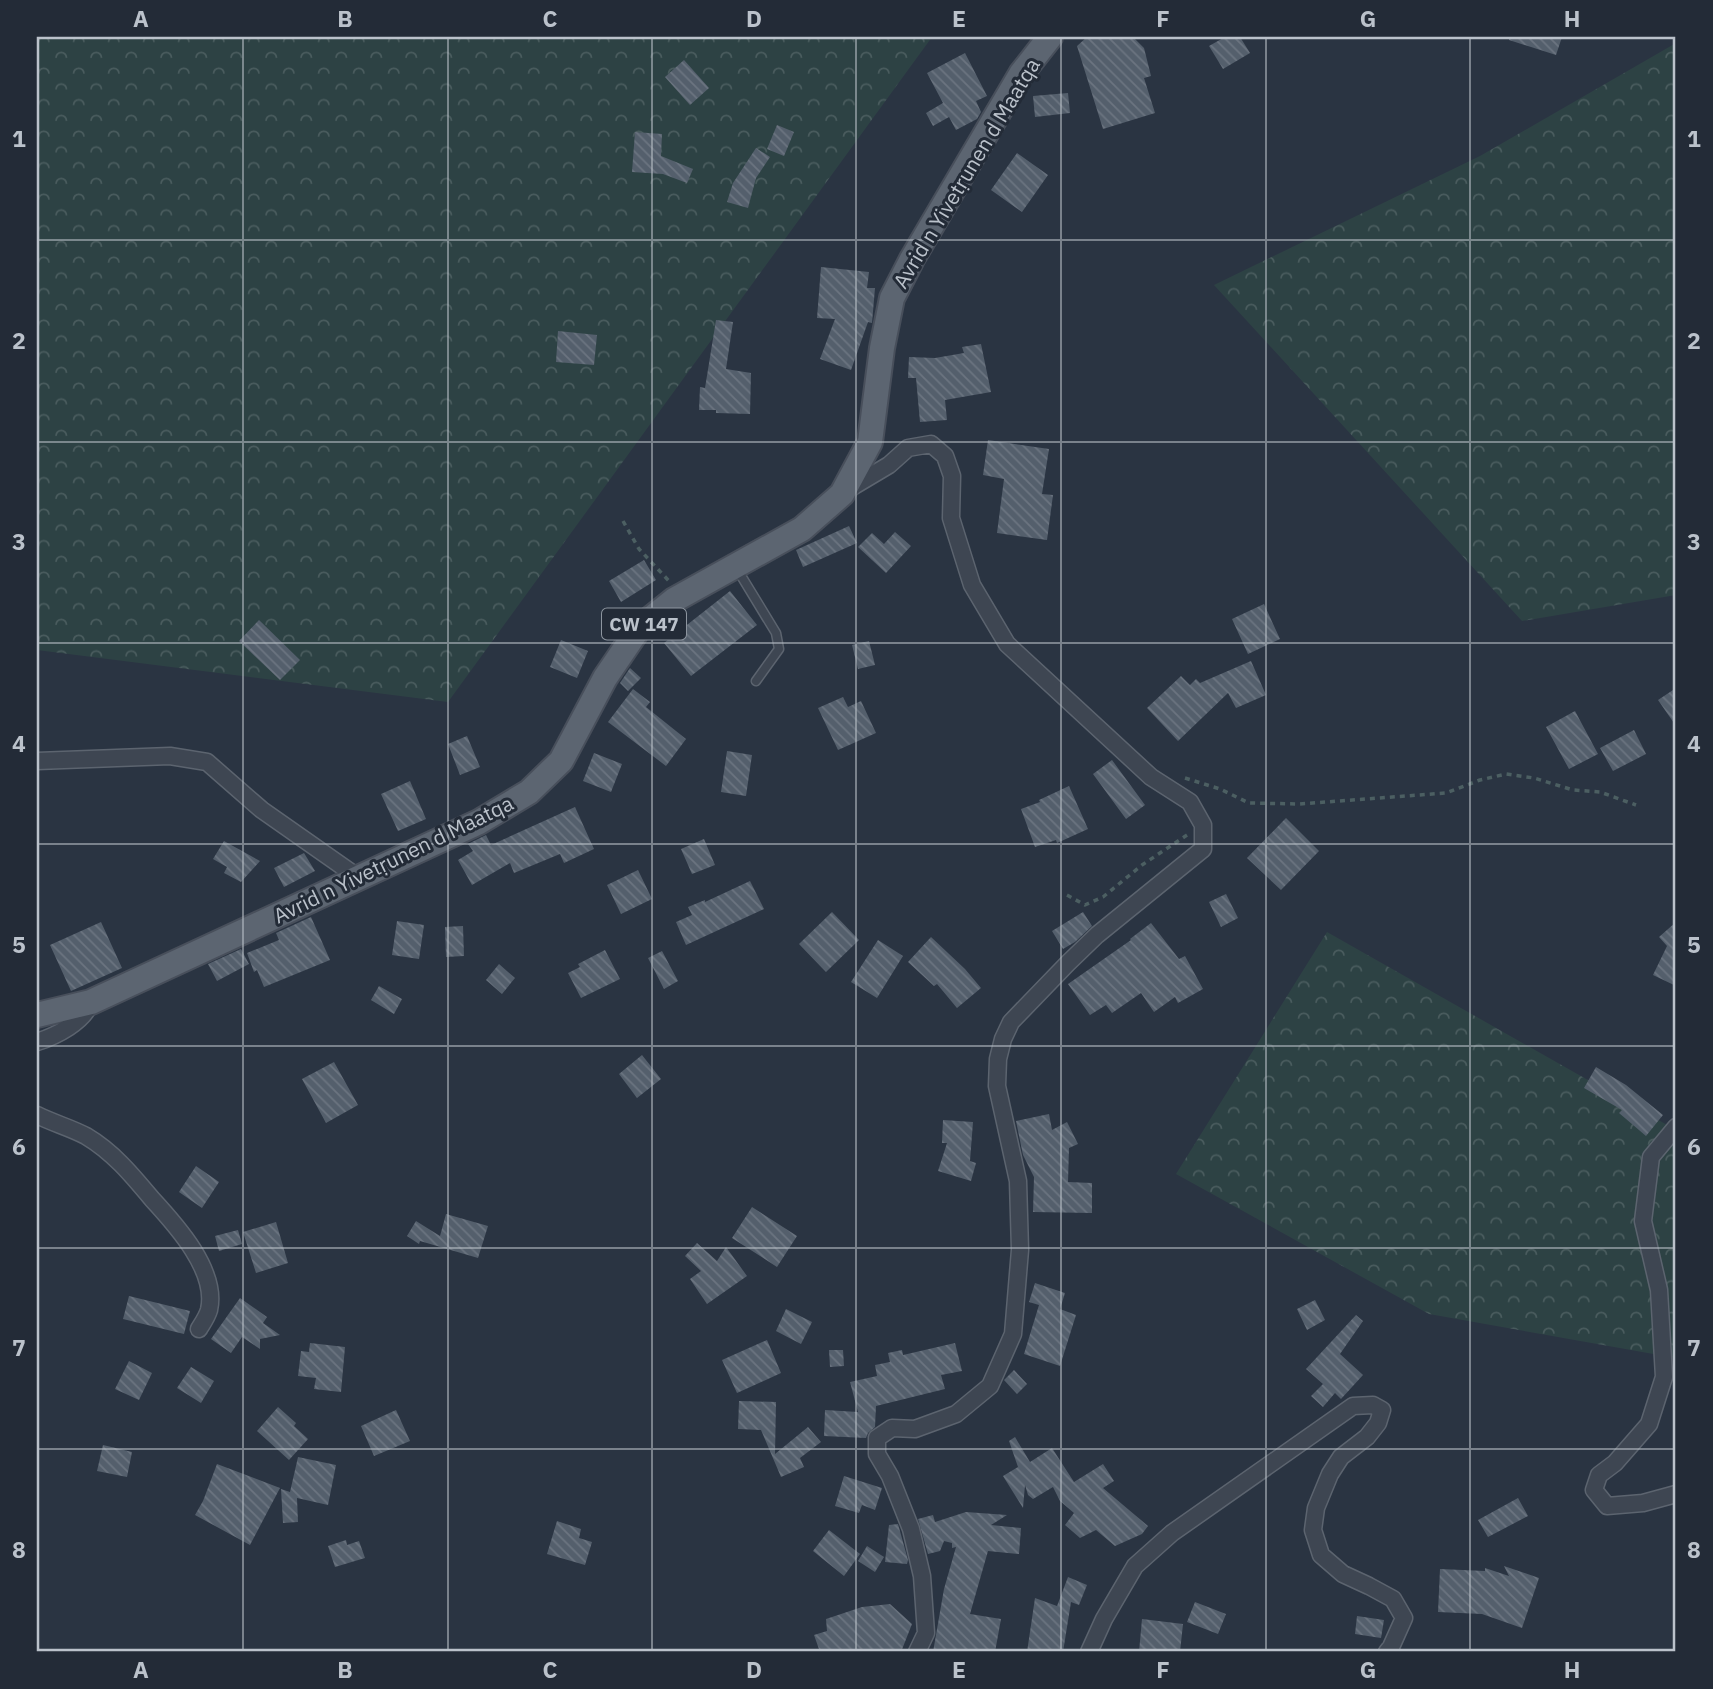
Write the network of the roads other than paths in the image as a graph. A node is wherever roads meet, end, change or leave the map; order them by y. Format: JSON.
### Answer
{"nodes":[{"id":1,"x":1050,"y":37,"type":"edge"},
{"id":2,"x":842,"y":494,"type":"junction"},
{"id":3,"x":735,"y":566,"type":"junction"},
{"id":4,"x":756,"y":681,"type":"dead end"},
{"id":5,"x":37,"y":761,"type":"edge"},
{"id":6,"x":359,"y":878,"type":"junction"},
{"id":7,"x":91,"y":1002,"type":"junction"},
{"id":8,"x":37,"y":1015,"type":"edge"},
{"id":9,"x":37,"y":1042,"type":"edge"},
{"id":10,"x":37,"y":1115,"type":"edge"},
{"id":11,"x":1676,"y":1127,"type":"edge"},
{"id":12,"x":199,"y":1329,"type":"dead end"},
{"id":13,"x":1676,"y":1494,"type":"edge"},
{"id":14,"x":917,"y":1652,"type":"edge"},
{"id":15,"x":1088,"y":1652,"type":"edge"},
{"id":16,"x":1387,"y":1652,"type":"edge"}],
"edges":[{"from":1,"to":2,"type":"main road","name":"Avrid n Yivetṛunen d Maatqa","number":"CW 147"},
{"from":2,"to":3,"type":"main road","name":"Avrid n Yivetṛunen d Maatqa","number":"CW 147"},
{"from":2,"to":14,"type":"street"},
{"from":3,"to":4,"type":"lane"},
{"from":3,"to":6,"type":"main road","name":"Avrid n Yivetṛunen d Maatqa","number":"CW 147"},
{"from":5,"to":6,"type":"street"},
{"from":6,"to":7,"type":"main road","name":"Avrid n Yivetṛunen d Maatqa","number":"CW 147"},
{"from":7,"to":8,"type":"main road","name":"Avrid n Yivetṛunen d Maatqa","number":"CW 147"},
{"from":7,"to":9,"type":"street"},
{"from":10,"to":12,"type":"street"},
{"from":11,"to":13,"type":"street"},
{"from":15,"to":16,"type":"street"}]}
